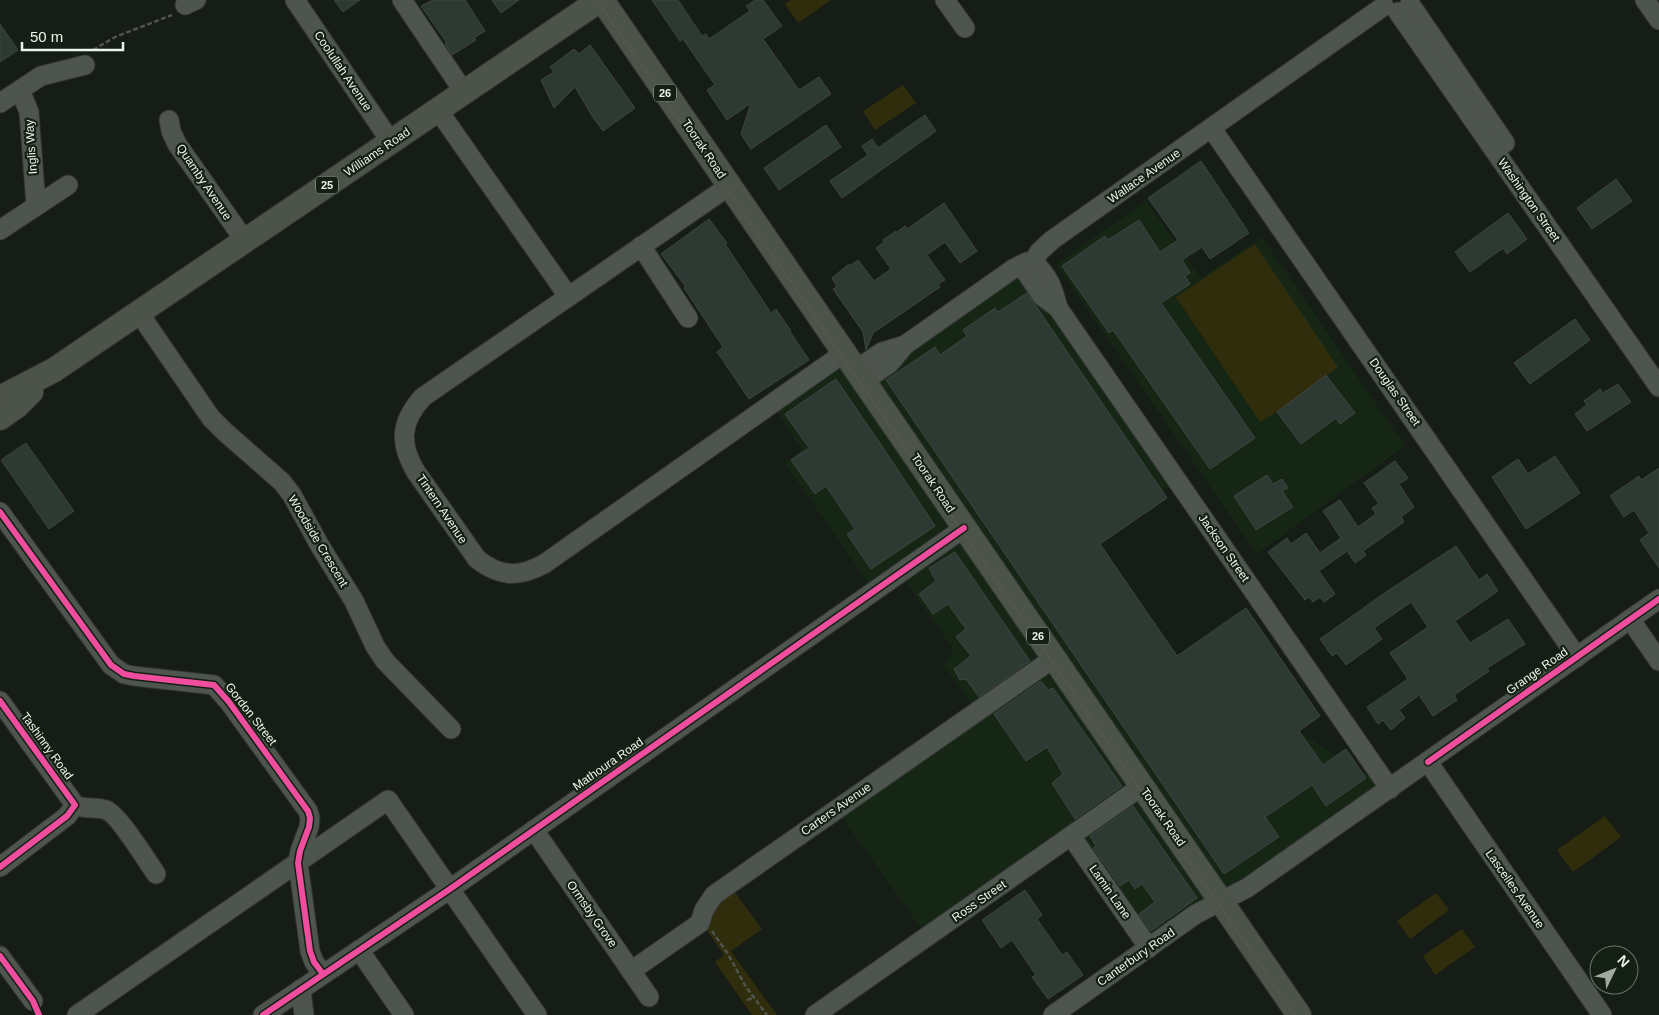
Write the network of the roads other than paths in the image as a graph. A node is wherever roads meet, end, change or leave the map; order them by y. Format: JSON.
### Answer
{"nodes":[{"id":1,"x":295,"y":0,"type":"edge"},
{"id":2,"x":402,"y":0,"type":"edge"},
{"id":3,"x":601,"y":0,"type":"edge"},
{"id":4,"x":945,"y":0,"type":"edge"},
{"id":5,"x":1645,"y":0,"type":"edge"},
{"id":6,"x":1397,"y":4,"type":"edge"},
{"id":7,"x":1659,"y":20,"type":"edge"},
{"id":8,"x":966,"y":28,"type":"dead end"},
{"id":9,"x":89,"y":57,"type":"road end"},
{"id":10,"x":20,"y":90,"type":"junction"},
{"id":11,"x":464,"y":92,"type":"junction"},
{"id":12,"x":0,"y":103,"type":"edge"},
{"id":13,"x":438,"y":110,"type":"junction"},
{"id":14,"x":169,"y":120,"type":"dead end"},
{"id":15,"x":1212,"y":129,"type":"junction"},
{"id":16,"x":391,"y":142,"type":"junction"},
{"id":17,"x":68,"y":185,"type":"dead end"},
{"id":18,"x":729,"y":186,"type":"junction"},
{"id":19,"x":36,"y":206,"type":"junction"},
{"id":20,"x":0,"y":230,"type":"edge"},
{"id":21,"x":244,"y":241,"type":"junction"},
{"id":22,"x":641,"y":246,"type":"junction"},
{"id":23,"x":1027,"y":263,"type":"junction"},
{"id":24,"x":568,"y":296,"type":"junction"},
{"id":25,"x":139,"y":312,"type":"junction"},
{"id":26,"x":688,"y":318,"type":"dead end"},
{"id":27,"x":1659,"y":367,"type":"edge"},
{"id":28,"x":855,"y":368,"type":"junction"},
{"id":29,"x":1659,"y":388,"type":"edge"},
{"id":30,"x":5,"y":399,"type":"edge"},
{"id":31,"x":0,"y":512,"type":"edge"},
{"id":32,"x":964,"y":528,"type":"junction"},
{"id":33,"x":1659,"y":599,"type":"edge"},
{"id":34,"x":1630,"y":619,"type":"junction"},
{"id":35,"x":1577,"y":657,"type":"junction"},
{"id":36,"x":1054,"y":658,"type":"junction"},
{"id":37,"x":1659,"y":661,"type":"edge"},
{"id":38,"x":0,"y":701,"type":"edge"},
{"id":39,"x":451,"y":729,"type":"dead end"},
{"id":40,"x":1428,"y":762,"type":"junction"},
{"id":41,"x":1142,"y":786,"type":"junction"},
{"id":42,"x":1390,"y":789,"type":"junction"},
{"id":43,"x":75,"y":805,"type":"junction"},
{"id":44,"x":534,"y":830,"type":"junction"},
{"id":45,"x":1071,"y":836,"type":"junction"},
{"id":46,"x":298,"y":863,"type":"junction"},
{"id":47,"x":0,"y":867,"type":"edge"},
{"id":48,"x":156,"y":874,"type":"dead end"},
{"id":49,"x":450,"y":889,"type":"junction"},
{"id":50,"x":1221,"y":901,"type":"junction"},
{"id":51,"x":1149,"y":948,"type":"junction"},
{"id":52,"x":359,"y":950,"type":"junction"},
{"id":53,"x":0,"y":956,"type":"edge"},
{"id":54,"x":631,"y":972,"type":"junction"},
{"id":55,"x":323,"y":974,"type":"junction"},
{"id":56,"x":301,"y":989,"type":"junction"},
{"id":57,"x":649,"y":997,"type":"dead end"},
{"id":58,"x":33,"y":1002,"type":"dead end"},
{"id":59,"x":77,"y":1015,"type":"edge"},
{"id":60,"x":263,"y":1015,"type":"edge"},
{"id":61,"x":304,"y":1015,"type":"edge"},
{"id":62,"x":404,"y":1015,"type":"edge"},
{"id":63,"x":537,"y":1015,"type":"edge"},
{"id":64,"x":815,"y":1015,"type":"edge"},
{"id":65,"x":1053,"y":1015,"type":"edge"},
{"id":66,"x":1299,"y":1015,"type":"edge"},
{"id":67,"x":1602,"y":1015,"type":"edge"}],
"edges":[{"from":1,"to":16,"type":"street","name":"Coolullah Avenue"},
{"from":2,"to":11,"type":"street"},
{"from":3,"to":11,"type":"main road","name":"Williams Road","number":"25"},
{"from":3,"to":18,"type":"main road","name":"Toorak Road","number":"26"},
{"from":4,"to":8,"type":"street"},
{"from":5,"to":7,"type":"street"},
{"from":6,"to":15,"type":"street","name":"Wallace Avenue"},
{"from":6,"to":27,"type":"street","name":"Washington Street"},
{"from":6,"to":29,"type":"street","name":"Washington Street"},
{"from":9,"to":10,"type":"street"},
{"from":10,"to":12,"type":"street"},
{"from":10,"to":19,"type":"street","name":"Inglis Way"},
{"from":11,"to":13,"type":"main road","name":"Williams Road","number":"25"},
{"from":13,"to":16,"type":"main road","name":"Williams Road","number":"25"},
{"from":13,"to":24,"type":"street"},
{"from":14,"to":21,"type":"street","name":"Quamby Avenue"},
{"from":15,"to":23,"type":"street","name":"Wallace Avenue"},
{"from":15,"to":35,"type":"street","name":"Douglas Street"},
{"from":16,"to":21,"type":"main road","name":"Williams Road","number":"25"},
{"from":17,"to":19,"type":"street"},
{"from":18,"to":22,"type":"street","name":"Tintern Avenue"},
{"from":18,"to":28,"type":"main road","name":"Toorak Road","number":"26"},
{"from":19,"to":20,"type":"street"},
{"from":21,"to":25,"type":"main road","name":"Williams Road","number":"25"},
{"from":22,"to":24,"type":"street","name":"Tintern Avenue"},
{"from":22,"to":26,"type":"street"},
{"from":23,"to":28,"type":"street","name":"Wallace Avenue"},
{"from":23,"to":42,"type":"street","name":"Jackson Street"},
{"from":24,"to":28,"type":"street","name":"Tintern Avenue"},
{"from":25,"to":30,"type":"main road","name":"Williams Road","number":"25"},
{"from":25,"to":39,"type":"street","name":"Woodside Crescent"},
{"from":28,"to":32,"type":"main road","name":"Toorak Road","number":"26"},
{"from":31,"to":46,"type":"street","name":"Gordon Street"},
{"from":32,"to":36,"type":"main road","name":"Toorak Road","number":"26"},
{"from":32,"to":44,"type":"street","name":"Mathoura Road"},
{"from":33,"to":34,"type":"street","name":"Grange Road"},
{"from":34,"to":35,"type":"street","name":"Grange Road"},
{"from":34,"to":37,"type":"street"},
{"from":35,"to":40,"type":"street","name":"Grange Road"},
{"from":36,"to":41,"type":"main road","name":"Toorak Road","number":"26"},
{"from":36,"to":54,"type":"street","name":"Carters Avenue"},
{"from":38,"to":43,"type":"street","name":"Tashinny Road"},
{"from":40,"to":42,"type":"street","name":"Grange Road"},
{"from":40,"to":67,"type":"street","name":"Lascelles Avenue"},
{"from":41,"to":45,"type":"street","name":"Ross Street"},
{"from":41,"to":50,"type":"main road","name":"Toorak Road","number":"26"},
{"from":42,"to":50,"type":"street","name":"Grange Road"},
{"from":43,"to":47,"type":"street"},
{"from":43,"to":48,"type":"street"},
{"from":44,"to":49,"type":"street","name":"Mathoura Road"},
{"from":44,"to":54,"type":"street","name":"Ormsby Grove"},
{"from":45,"to":51,"type":"street","name":"Lamin Lane"},
{"from":45,"to":64,"type":"street","name":"Ross Street"},
{"from":46,"to":49,"type":"street"},
{"from":46,"to":55,"type":"street","name":"Gordon Street"},
{"from":46,"to":59,"type":"street"},
{"from":49,"to":52,"type":"street","name":"Mathoura Road"},
{"from":49,"to":63,"type":"street"},
{"from":50,"to":51,"type":"street","name":"Canterbury Road"},
{"from":50,"to":66,"type":"main road","name":"Toorak Road","number":"26"},
{"from":51,"to":65,"type":"street","name":"Canterbury Road"},
{"from":52,"to":55,"type":"street","name":"Mathoura Road"},
{"from":52,"to":62,"type":"street"},
{"from":53,"to":58,"type":"street"},
{"from":54,"to":57,"type":"street","name":"Ormsby Grove"},
{"from":55,"to":56,"type":"street","name":"Mathoura Road"},
{"from":56,"to":60,"type":"street","name":"Mathoura Road"},
{"from":56,"to":61,"type":"street"}]}
